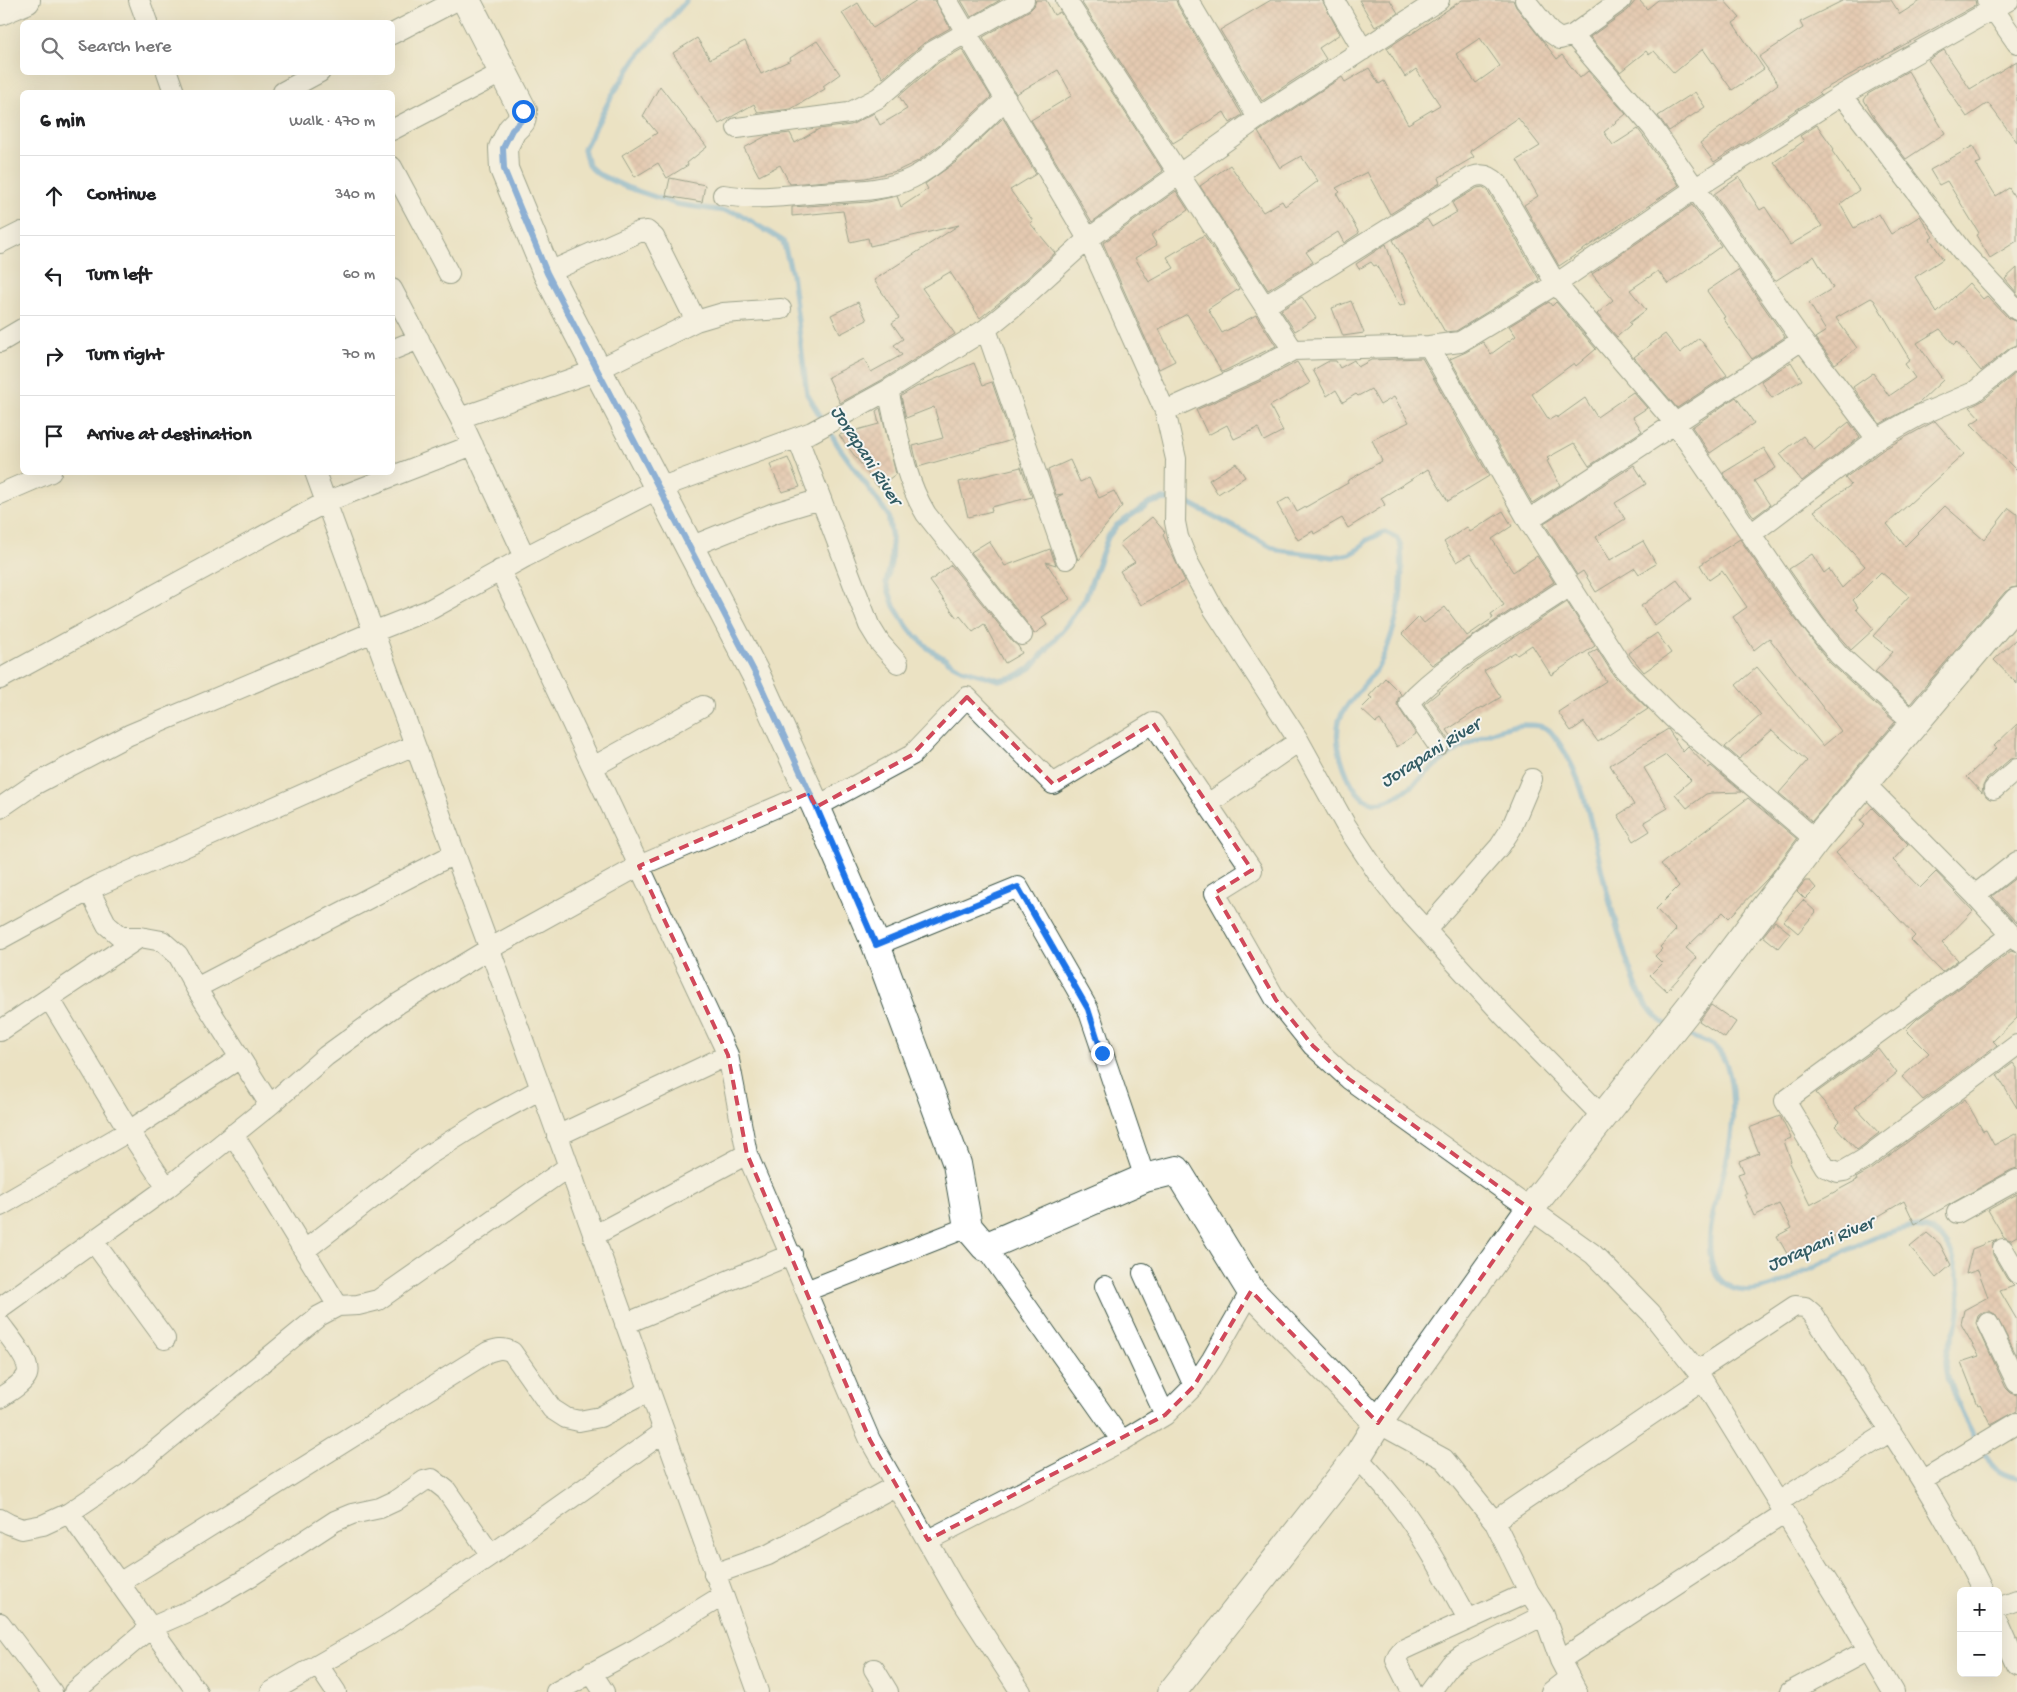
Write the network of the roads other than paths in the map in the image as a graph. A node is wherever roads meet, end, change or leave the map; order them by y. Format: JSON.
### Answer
{"nodes":[{"id":1,"x":26,"y":0,"type":"edge"},
{"id":2,"x":139,"y":0,"type":"edge"},
{"id":3,"x":458,"y":0,"type":"edge"},
{"id":4,"x":466,"y":0,"type":"edge"},
{"id":5,"x":947,"y":0,"type":"edge"},
{"id":6,"x":1024,"y":0,"type":"edge"},
{"id":7,"x":1066,"y":0,"type":"edge"},
{"id":8,"x":1188,"y":0,"type":"edge"},
{"id":9,"x":1334,"y":0,"type":"edge"},
{"id":10,"x":1439,"y":0,"type":"edge"},
{"id":11,"x":1525,"y":0,"type":"edge"},
{"id":12,"x":1621,"y":0,"type":"edge"},
{"id":13,"x":1997,"y":3,"type":"edge"},
{"id":14,"x":0,"y":11,"type":"edge"},
{"id":15,"x":146,"y":20,"type":"edge"},
{"id":16,"x":395,"y":32,"type":"edge"},
{"id":17,"x":966,"y":32,"type":"junction"},
{"id":18,"x":1573,"y":35,"type":"junction"},
{"id":19,"x":2017,"y":43,"type":"edge"},
{"id":20,"x":1363,"y":50,"type":"junction"},
{"id":21,"x":503,"y":72,"type":"junction"},
{"id":22,"x":168,"y":75,"type":"edge"},
{"id":23,"x":314,"y":75,"type":"edge"},
{"id":24,"x":173,"y":90,"type":"edge"},
{"id":25,"x":286,"y":90,"type":"edge"},
{"id":26,"x":1842,"y":95,"type":"junction"},
{"id":27,"x":1006,"y":99,"type":"junction"},
{"id":28,"x":1258,"y":118,"type":"junction"},
{"id":29,"x":395,"y":128,"type":"edge"},
{"id":30,"x":737,"y":128,"type":"dead end"},
{"id":31,"x":395,"y":173,"type":"edge"},
{"id":32,"x":1179,"y":173,"type":"junction"},
{"id":33,"x":1696,"y":188,"type":"junction"},
{"id":34,"x":723,"y":195,"type":"dead end"},
{"id":35,"x":20,"y":233,"type":"edge"},
{"id":36,"x":1088,"y":239,"type":"junction"},
{"id":37,"x":0,"y":243,"type":"edge"},
{"id":38,"x":547,"y":273,"type":"junction"},
{"id":39,"x":449,"y":274,"type":"dead end"},
{"id":40,"x":1556,"y":284,"type":"junction"},
{"id":41,"x":395,"y":295,"type":"edge"},
{"id":42,"x":1265,"y":306,"type":"junction"},
{"id":43,"x":781,"y":309,"type":"dead end"},
{"id":44,"x":2017,"y":310,"type":"edge"},
{"id":45,"x":696,"y":321,"type":"junction"},
{"id":46,"x":986,"y":329,"type":"junction"},
{"id":47,"x":20,"y":331,"type":"edge"},
{"id":48,"x":419,"y":339,"type":"junction"},
{"id":49,"x":1802,"y":340,"type":"junction"},
{"id":50,"x":0,"y":342,"type":"edge"},
{"id":51,"x":1429,"y":346,"type":"junction"},
{"id":52,"x":395,"y":349,"type":"edge"},
{"id":53,"x":1293,"y":350,"type":"junction"},
{"id":54,"x":2017,"y":357,"type":"edge"},
{"id":55,"x":597,"y":370,"type":"junction"},
{"id":56,"x":888,"y":390,"type":"junction"},
{"id":57,"x":1165,"y":411,"type":"junction"},
{"id":58,"x":460,"y":418,"type":"junction"},
{"id":59,"x":1676,"y":423,"type":"junction"},
{"id":60,"x":805,"y":435,"type":"junction"},
{"id":61,"x":1877,"y":439,"type":"junction"},
{"id":62,"x":473,"y":445,"type":"junction"},
{"id":63,"x":44,"y":475,"type":"edge"},
{"id":64,"x":316,"y":475,"type":"edge"},
{"id":65,"x":659,"y":488,"type":"junction"},
{"id":66,"x":0,"y":494,"type":"edge"},
{"id":67,"x":821,"y":499,"type":"junction"},
{"id":68,"x":326,"y":502,"type":"junction"},
{"id":69,"x":1528,"y":520,"type":"junction"},
{"id":70,"x":1751,"y":534,"type":"junction"},
{"id":71,"x":690,"y":547,"type":"junction"},
{"id":72,"x":524,"y":557,"type":"junction"},
{"id":73,"x":1066,"y":559,"type":"dead end"},
{"id":74,"x":500,"y":570,"type":"junction"},
{"id":75,"x":1570,"y":586,"type":"junction"},
{"id":76,"x":2017,"y":602,"type":"edge"},
{"id":77,"x":373,"y":632,"type":"junction"},
{"id":78,"x":1022,"y":636,"type":"dead end"},
{"id":79,"x":898,"y":662,"type":"dead end"},
{"id":80,"x":0,"y":679,"type":"edge"},
{"id":81,"x":703,"y":706,"type":"dead end"},
{"id":82,"x":1915,"y":724,"type":"junction"},
{"id":83,"x":1299,"y":741,"type":"junction"},
{"id":84,"x":414,"y":745,"type":"junction"},
{"id":85,"x":1438,"y":745,"type":"dead end"},
{"id":86,"x":593,"y":767,"type":"junction"},
{"id":87,"x":2017,"y":769,"type":"edge"},
{"id":88,"x":1532,"y":779,"type":"dead end"},
{"id":89,"x":1865,"y":784,"type":"junction"},
{"id":90,"x":1994,"y":789,"type":"dead end"},
{"id":91,"x":812,"y":800,"type":"junction"},
{"id":92,"x":1208,"y":804,"type":"junction"},
{"id":93,"x":0,"y":808,"type":"edge"},
{"id":94,"x":1816,"y":840,"type":"junction"},
{"id":95,"x":454,"y":854,"type":"junction"},
{"id":96,"x":2017,"y":862,"type":"edge"},
{"id":97,"x":639,"y":866,"type":"junction"},
{"id":98,"x":89,"y":890,"type":"junction"},
{"id":99,"x":1975,"y":895,"type":"junction"},
{"id":100,"x":1426,"y":930,"type":"junction"},
{"id":101,"x":140,"y":937,"type":"junction"},
{"id":102,"x":2015,"y":938,"type":"edge"},
{"id":103,"x":0,"y":939,"type":"edge"},
{"id":104,"x":876,"y":945,"type":"junction"},
{"id":105,"x":490,"y":949,"type":"junction"},
{"id":106,"x":196,"y":988,"type":"junction"},
{"id":107,"x":49,"y":998,"type":"junction"},
{"id":108,"x":0,"y":1031,"type":"edge"},
{"id":109,"x":2017,"y":1045,"type":"edge"},
{"id":110,"x":728,"y":1055,"type":"junction"},
{"id":111,"x":240,"y":1058,"type":"junction"},
{"id":112,"x":541,"y":1090,"type":"junction"},
{"id":113,"x":270,"y":1105,"type":"junction"},
{"id":114,"x":1603,"y":1117,"type":"junction"},
{"id":115,"x":129,"y":1132,"type":"junction"},
{"id":116,"x":233,"y":1134,"type":"junction"},
{"id":117,"x":558,"y":1136,"type":"junction"},
{"id":118,"x":747,"y":1154,"type":"junction"},
{"id":119,"x":568,"y":1166,"type":"junction"},
{"id":120,"x":1145,"y":1178,"type":"junction"},
{"id":121,"x":2017,"y":1180,"type":"edge"},
{"id":122,"x":166,"y":1188,"type":"junction"},
{"id":123,"x":0,"y":1206,"type":"edge"},
{"id":124,"x":1530,"y":1209,"type":"junction"},
{"id":125,"x":1957,"y":1213,"type":"dead end"},
{"id":126,"x":593,"y":1236,"type":"junction"},
{"id":127,"x":977,"y":1237,"type":"junction"},
{"id":128,"x":93,"y":1241,"type":"junction"},
{"id":129,"x":2003,"y":1249,"type":"dead end"},
{"id":130,"x":305,"y":1250,"type":"junction"},
{"id":131,"x":792,"y":1254,"type":"junction"},
{"id":132,"x":1144,"y":1273,"type":"dead end"},
{"id":133,"x":2017,"y":1273,"type":"edge"},
{"id":134,"x":1105,"y":1286,"type":"dead end"},
{"id":135,"x":806,"y":1291,"type":"junction"},
{"id":136,"x":1251,"y":1291,"type":"junction"},
{"id":137,"x":338,"y":1306,"type":"junction"},
{"id":138,"x":0,"y":1308,"type":"edge"},
{"id":139,"x":1988,"y":1323,"type":"dead end"},
{"id":140,"x":0,"y":1324,"type":"edge"},
{"id":141,"x":625,"y":1324,"type":"junction"},
{"id":142,"x":165,"y":1339,"type":"dead end"},
{"id":143,"x":2010,"y":1349,"type":"edge"},
{"id":144,"x":1700,"y":1376,"type":"junction"},
{"id":145,"x":2017,"y":1383,"type":"edge"},
{"id":146,"x":1194,"y":1386,"type":"junction"},
{"id":147,"x":649,"y":1391,"type":"junction"},
{"id":148,"x":0,"y":1398,"type":"edge"},
{"id":149,"x":1165,"y":1415,"type":"junction"},
{"id":150,"x":1378,"y":1423,"type":"junction"},
{"id":151,"x":2014,"y":1425,"type":"edge"},
{"id":152,"x":1891,"y":1431,"type":"junction"},
{"id":153,"x":664,"y":1432,"type":"junction"},
{"id":154,"x":1122,"y":1441,"type":"junction"},
{"id":155,"x":1357,"y":1458,"type":"junction"},
{"id":156,"x":1923,"y":1480,"type":"junction"},
{"id":157,"x":895,"y":1486,"type":"junction"},
{"id":158,"x":1781,"y":1508,"type":"junction"},
{"id":159,"x":68,"y":1512,"type":"junction"},
{"id":160,"x":0,"y":1519,"type":"edge"},
{"id":161,"x":1494,"y":1521,"type":"junction"},
{"id":162,"x":928,"y":1540,"type":"junction"},
{"id":163,"x":492,"y":1554,"type":"junction"},
{"id":164,"x":714,"y":1574,"type":"junction"},
{"id":165,"x":119,"y":1583,"type":"junction"},
{"id":166,"x":1982,"y":1587,"type":"edge"},
{"id":167,"x":1529,"y":1592,"type":"junction"},
{"id":168,"x":722,"y":1596,"type":"junction"},
{"id":169,"x":2017,"y":1600,"type":"edge"},
{"id":170,"x":2002,"y":1606,"type":"edge"},
{"id":171,"x":1544,"y":1614,"type":"junction"},
{"id":172,"x":1468,"y":1619,"type":"junction"},
{"id":173,"x":0,"y":1623,"type":"edge"},
{"id":174,"x":150,"y":1628,"type":"junction"},
{"id":175,"x":2002,"y":1631,"type":"edge"},
{"id":176,"x":1868,"y":1650,"type":"junction"},
{"id":177,"x":1560,"y":1660,"type":"junction"},
{"id":178,"x":318,"y":1665,"type":"junction"},
{"id":179,"x":2017,"y":1665,"type":"edge"},
{"id":180,"x":874,"y":1669,"type":"dead end"},
{"id":181,"x":591,"y":1672,"type":"junction"},
{"id":182,"x":1573,"y":1685,"type":"edge"},
{"id":183,"x":1178,"y":1689,"type":"edge"},
{"id":184,"x":52,"y":1692,"type":"edge"},
{"id":185,"x":74,"y":1692,"type":"edge"},
{"id":186,"x":197,"y":1692,"type":"edge"},
{"id":187,"x":271,"y":1692,"type":"edge"},
{"id":188,"x":336,"y":1692,"type":"edge"},
{"id":189,"x":556,"y":1692,"type":"edge"},
{"id":190,"x":604,"y":1692,"type":"edge"},
{"id":191,"x":758,"y":1692,"type":"edge"},
{"id":192,"x":888,"y":1692,"type":"edge"},
{"id":193,"x":1021,"y":1692,"type":"edge"},
{"id":194,"x":1412,"y":1692,"type":"edge"},
{"id":195,"x":1430,"y":1692,"type":"edge"},
{"id":196,"x":1551,"y":1692,"type":"edge"},
{"id":197,"x":1790,"y":1692,"type":"edge"},
{"id":198,"x":1893,"y":1692,"type":"edge"}],
"edges":[{"from":1,"to":14,"type":"street"},
{"from":2,"to":15,"type":"street"},
{"from":3,"to":16,"type":"street"},
{"from":4,"to":21,"type":"street"},
{"from":5,"to":17,"type":"street"},
{"from":6,"to":17,"type":"street"},
{"from":7,"to":32,"type":"street"},
{"from":8,"to":28,"type":"street"},
{"from":9,"to":20,"type":"street"},
{"from":10,"to":20,"type":"street"},
{"from":11,"to":18,"type":"street"},
{"from":12,"to":18,"type":"street"},
{"from":13,"to":19,"type":"street"},
{"from":13,"to":26,"type":"street"},
{"from":17,"to":27,"type":"street"},
{"from":17,"to":30,"type":"street"},
{"from":18,"to":33,"type":"street"},
{"from":20,"to":28,"type":"street"},
{"from":21,"to":29,"type":"street"},
{"from":21,"to":38,"type":"street"},
{"from":22,"to":24,"type":"street"},
{"from":23,"to":25,"type":"street"},
{"from":26,"to":33,"type":"street"},
{"from":26,"to":44,"type":"street"},
{"from":27,"to":34,"type":"street"},
{"from":27,"to":36,"type":"street"},
{"from":28,"to":32,"type":"street"},
{"from":31,"to":39,"type":"street"},
{"from":32,"to":36,"type":"street"},
{"from":32,"to":42,"type":"street"},
{"from":33,"to":40,"type":"street"},
{"from":33,"to":49,"type":"street"},
{"from":35,"to":37,"type":"street"},
{"from":36,"to":46,"type":"street"},
{"from":36,"to":57,"type":"street"},
{"from":38,"to":45,"type":"street"},
{"from":38,"to":55,"type":"street"},
{"from":40,"to":42,"type":"street"},
{"from":40,"to":51,"type":"street"},
{"from":40,"to":59,"type":"street"},
{"from":41,"to":48,"type":"street"},
{"from":42,"to":53,"type":"street"},
{"from":43,"to":45,"type":"street"},
{"from":45,"to":55,"type":"street"},
{"from":46,"to":56,"type":"street"},
{"from":46,"to":73,"type":"street"},
{"from":47,"to":50,"type":"street"},
{"from":48,"to":52,"type":"street"},
{"from":48,"to":58,"type":"street"},
{"from":49,"to":59,"type":"street"},
{"from":49,"to":61,"type":"street"},
{"from":51,"to":53,"type":"street"},
{"from":51,"to":69,"type":"street"},
{"from":53,"to":57,"type":"street"},
{"from":54,"to":61,"type":"street"},
{"from":55,"to":58,"type":"street"},
{"from":55,"to":65,"type":"street"},
{"from":56,"to":60,"type":"street"},
{"from":56,"to":78,"type":"street"},
{"from":57,"to":83,"type":"street"},
{"from":58,"to":62,"type":"street"},
{"from":59,"to":69,"type":"street"},
{"from":59,"to":70,"type":"street"},
{"from":60,"to":65,"type":"street"},
{"from":60,"to":67,"type":"street"},
{"from":61,"to":70,"type":"street"},
{"from":62,"to":68,"type":"street"},
{"from":62,"to":72,"type":"street"},
{"from":63,"to":66,"type":"street"},
{"from":64,"to":68,"type":"street"},
{"from":65,"to":71,"type":"street"},
{"from":65,"to":72,"type":"street"},
{"from":67,"to":71,"type":"street"},
{"from":67,"to":79,"type":"street"},
{"from":68,"to":77,"type":"street"},
{"from":68,"to":80,"type":"street"},
{"from":69,"to":75,"type":"street"},
{"from":70,"to":82,"type":"street"},
{"from":71,"to":91,"type":"street"},
{"from":72,"to":74,"type":"street"},
{"from":74,"to":77,"type":"street"},
{"from":74,"to":86,"type":"street"},
{"from":75,"to":85,"type":"street"},
{"from":75,"to":94,"type":"street"},
{"from":76,"to":82,"type":"street"},
{"from":77,"to":84,"type":"street"},
{"from":77,"to":93,"type":"street"},
{"from":81,"to":86,"type":"street"},
{"from":82,"to":89,"type":"street"},
{"from":83,"to":92,"type":"street"},
{"from":83,"to":100,"type":"street"},
{"from":84,"to":95,"type":"street"},
{"from":84,"to":98,"type":"street"},
{"from":86,"to":97,"type":"street"},
{"from":87,"to":90,"type":"street"},
{"from":88,"to":100,"type":"street"},
{"from":89,"to":94,"type":"street"},
{"from":89,"to":99,"type":"street"},
{"from":91,"to":92,"type":"street"},
{"from":91,"to":97,"type":"street"},
{"from":91,"to":104,"type":"street"},
{"from":92,"to":124,"type":"street"},
{"from":94,"to":114,"type":"street"},
{"from":95,"to":105,"type":"street"},
{"from":95,"to":106,"type":"street"},
{"from":96,"to":99,"type":"street"},
{"from":97,"to":105,"type":"street"},
{"from":97,"to":110,"type":"street"},
{"from":98,"to":101,"type":"street"},
{"from":98,"to":103,"type":"street"},
{"from":99,"to":102,"type":"street"},
{"from":100,"to":114,"type":"street"},
{"from":101,"to":106,"type":"street"},
{"from":101,"to":107,"type":"street"},
{"from":102,"to":109,"type":"street"},
{"from":104,"to":120,"type":"street"},
{"from":104,"to":127,"type":"street"},
{"from":105,"to":112,"type":"street"},
{"from":105,"to":113,"type":"street"},
{"from":106,"to":111,"type":"street"},
{"from":107,"to":108,"type":"street"},
{"from":107,"to":115,"type":"street"},
{"from":110,"to":117,"type":"street"},
{"from":110,"to":118,"type":"street"},
{"from":111,"to":113,"type":"street"},
{"from":111,"to":115,"type":"street"},
{"from":112,"to":117,"type":"street"},
{"from":112,"to":130,"type":"street"},
{"from":113,"to":116,"type":"street"},
{"from":114,"to":124,"type":"street"},
{"from":115,"to":122,"type":"street"},
{"from":115,"to":123,"type":"street"},
{"from":116,"to":122,"type":"street"},
{"from":116,"to":130,"type":"street"},
{"from":117,"to":119,"type":"street"},
{"from":118,"to":126,"type":"street"},
{"from":118,"to":131,"type":"street"},
{"from":119,"to":126,"type":"street"},
{"from":119,"to":137,"type":"street"},
{"from":120,"to":127,"type":"street"},
{"from":120,"to":136,"type":"street"},
{"from":121,"to":125,"type":"street"},
{"from":122,"to":128,"type":"street"},
{"from":124,"to":144,"type":"street"},
{"from":124,"to":150,"type":"street"},
{"from":126,"to":141,"type":"street"},
{"from":127,"to":135,"type":"street"},
{"from":127,"to":154,"type":"street"},
{"from":128,"to":138,"type":"street"},
{"from":128,"to":142,"type":"street"},
{"from":129,"to":133,"type":"street"},
{"from":130,"to":137,"type":"street"},
{"from":131,"to":135,"type":"street"},
{"from":131,"to":141,"type":"street"},
{"from":132,"to":146,"type":"street"},
{"from":134,"to":149,"type":"street"},
{"from":135,"to":157,"type":"street"},
{"from":136,"to":146,"type":"street"},
{"from":136,"to":150,"type":"street"},
{"from":137,"to":159,"type":"street"},
{"from":139,"to":143,"type":"street"},
{"from":140,"to":148,"type":"street"},
{"from":141,"to":147,"type":"street"},
{"from":143,"to":145,"type":"street"},
{"from":144,"to":152,"type":"street"},
{"from":144,"to":158,"type":"street"},
{"from":144,"to":161,"type":"street"},
{"from":146,"to":149,"type":"street"},
{"from":147,"to":153,"type":"street"},
{"from":147,"to":165,"type":"street"},
{"from":149,"to":154,"type":"street"},
{"from":150,"to":155,"type":"street"},
{"from":150,"to":161,"type":"street"},
{"from":151,"to":156,"type":"street"},
{"from":152,"to":156,"type":"street"},
{"from":152,"to":158,"type":"street"},
{"from":153,"to":163,"type":"street"},
{"from":153,"to":164,"type":"street"},
{"from":154,"to":162,"type":"street"},
{"from":155,"to":172,"type":"street"},
{"from":155,"to":183,"type":"street"},
{"from":156,"to":166,"type":"street"},
{"from":157,"to":162,"type":"street"},
{"from":157,"to":164,"type":"street"},
{"from":158,"to":176,"type":"street"},
{"from":158,"to":177,"type":"street"},
{"from":159,"to":160,"type":"street"},
{"from":159,"to":165,"type":"street"},
{"from":161,"to":167,"type":"street"},
{"from":162,"to":193,"type":"street"},
{"from":163,"to":174,"type":"street"},
{"from":163,"to":178,"type":"street"},
{"from":164,"to":168,"type":"street"},
{"from":165,"to":174,"type":"street"},
{"from":167,"to":171,"type":"street"},
{"from":167,"to":172,"type":"street"},
{"from":168,"to":181,"type":"street"},
{"from":168,"to":191,"type":"street"},
{"from":169,"to":170,"type":"street"},
{"from":171,"to":177,"type":"street"},
{"from":171,"to":195,"type":"street"},
{"from":172,"to":194,"type":"street"},
{"from":173,"to":184,"type":"street"},
{"from":174,"to":185,"type":"street"},
{"from":174,"to":186,"type":"street"},
{"from":175,"to":179,"type":"street"},
{"from":176,"to":197,"type":"street"},
{"from":176,"to":198,"type":"street"},
{"from":177,"to":182,"type":"street"},
{"from":178,"to":187,"type":"street"},
{"from":178,"to":188,"type":"street"},
{"from":180,"to":192,"type":"street"},
{"from":181,"to":189,"type":"street"},
{"from":181,"to":190,"type":"street"},
{"from":182,"to":196,"type":"street"}]}
